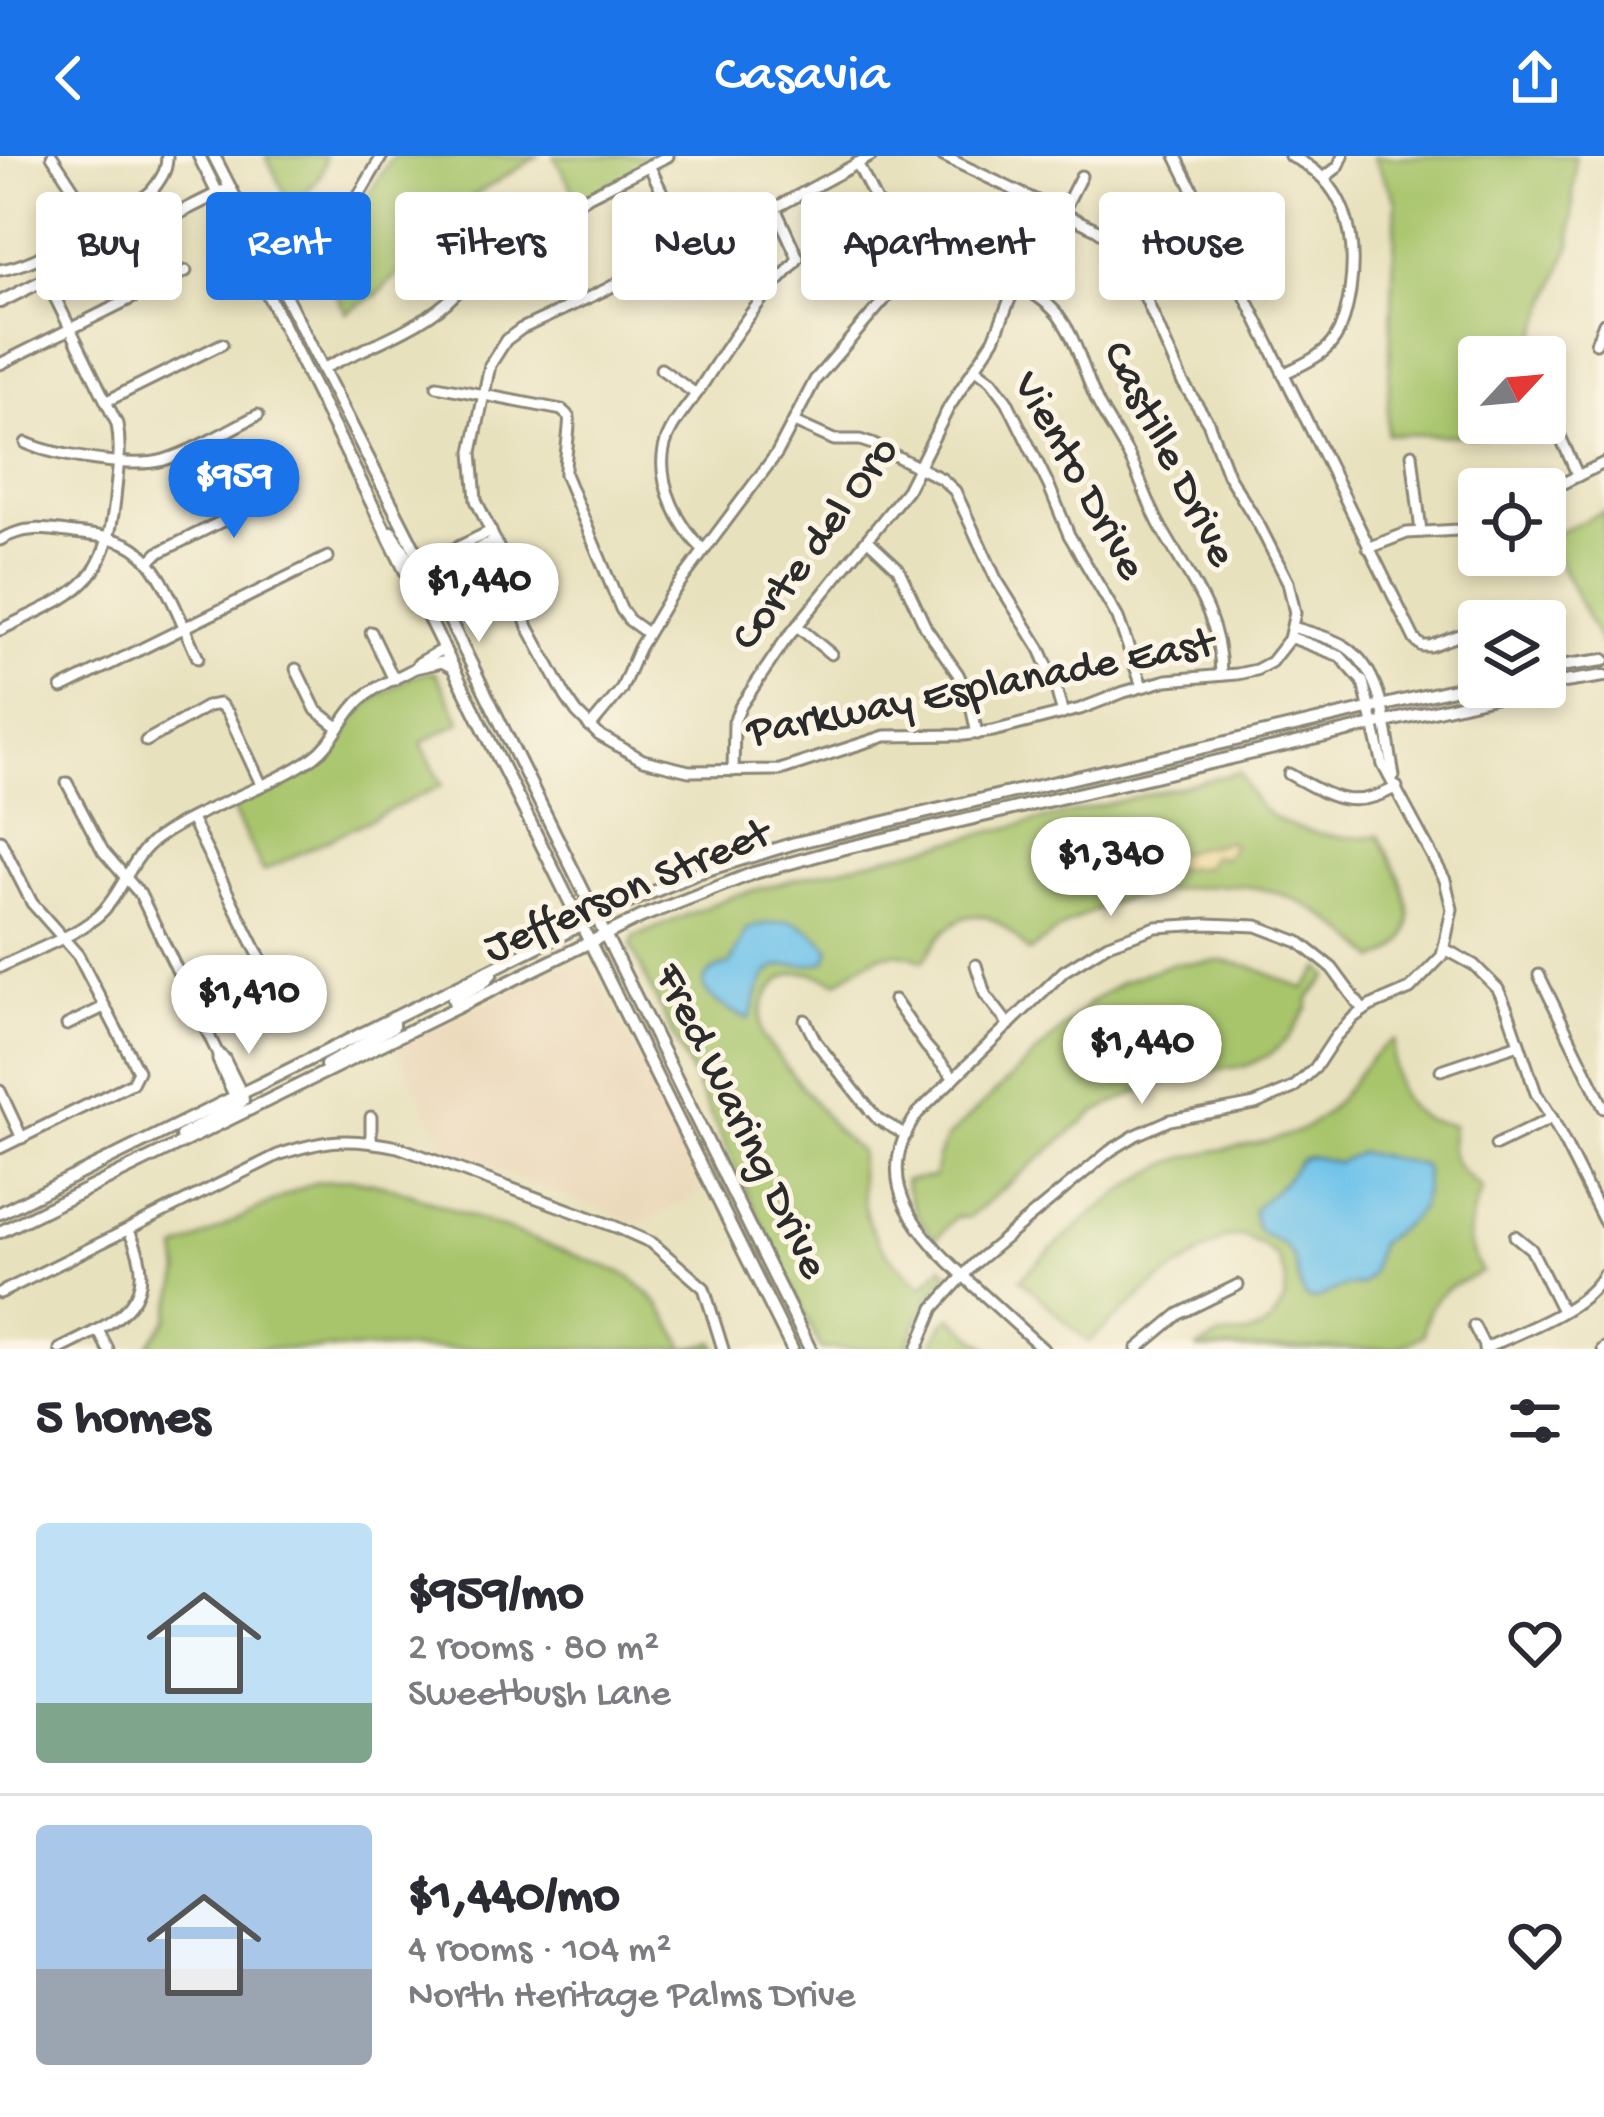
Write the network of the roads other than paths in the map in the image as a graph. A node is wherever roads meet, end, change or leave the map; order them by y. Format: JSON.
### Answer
{"nodes":[{"id":1,"x":52,"y":156,"type":"edge"},
{"id":2,"x":167,"y":156,"type":"edge"},
{"id":3,"x":200,"y":156,"type":"edge"},
{"id":4,"x":214,"y":156,"type":"edge"},
{"id":5,"x":382,"y":156,"type":"edge"},
{"id":6,"x":668,"y":156,"type":"edge"},
{"id":7,"x":871,"y":156,"type":"edge"},
{"id":8,"x":1291,"y":156,"type":"edge"},
{"id":9,"x":1343,"y":156,"type":"edge"},
{"id":10,"x":950,"y":157,"type":"edge"},
{"id":11,"x":1178,"y":157,"type":"edge"},
{"id":12,"x":856,"y":163,"type":"junction"},
{"id":13,"x":649,"y":165,"type":"junction"},
{"id":14,"x":1081,"y":176,"type":"dead end"},
{"id":15,"x":1325,"y":177,"type":"junction"},
{"id":16,"x":224,"y":190,"type":"junction"},
{"id":17,"x":76,"y":192,"type":"edge"},
{"id":18,"x":152,"y":192,"type":"edge"},
{"id":19,"x":361,"y":192,"type":"edge"},
{"id":20,"x":662,"y":192,"type":"edge"},
{"id":21,"x":1018,"y":192,"type":"edge"},
{"id":22,"x":1073,"y":192,"type":"edge"},
{"id":23,"x":1194,"y":192,"type":"edge"},
{"id":24,"x":777,"y":207,"type":"edge"},
{"id":25,"x":182,"y":211,"type":"edge"},
{"id":26,"x":777,"y":212,"type":"edge"},
{"id":27,"x":1075,"y":220,"type":"edge"},
{"id":28,"x":36,"y":256,"type":"edge"},
{"id":29,"x":0,"y":270,"type":"edge"},
{"id":30,"x":186,"y":272,"type":"dead end"},
{"id":31,"x":777,"y":282,"type":"edge"},
{"id":32,"x":36,"y":284,"type":"edge"},
{"id":33,"x":612,"y":286,"type":"edge"},
{"id":34,"x":57,"y":300,"type":"edge"},
{"id":35,"x":289,"y":300,"type":"edge"},
{"id":36,"x":762,"y":300,"type":"edge"},
{"id":37,"x":1011,"y":300,"type":"edge"},
{"id":38,"x":1041,"y":300,"type":"edge"},
{"id":39,"x":1246,"y":300,"type":"edge"},
{"id":40,"x":0,"y":302,"type":"edge"},
{"id":41,"x":1604,"y":323,"type":"edge"},
{"id":42,"x":71,"y":328,"type":"junction"},
{"id":43,"x":1596,"y":343,"type":"dead end"},
{"id":44,"x":222,"y":344,"type":"dead end"},
{"id":45,"x":0,"y":364,"type":"edge"},
{"id":46,"x":324,"y":368,"type":"junction"},
{"id":47,"x":661,"y":369,"type":"dead end"},
{"id":48,"x":976,"y":369,"type":"junction"},
{"id":49,"x":1283,"y":374,"type":"junction"},
{"id":50,"x":437,"y":386,"type":"dead end"},
{"id":51,"x":696,"y":394,"type":"junction"},
{"id":52,"x":484,"y":395,"type":"junction"},
{"id":53,"x":107,"y":400,"type":"junction"},
{"id":54,"x":258,"y":415,"type":"dead end"},
{"id":55,"x":794,"y":422,"type":"junction"},
{"id":56,"x":26,"y":443,"type":"dead end"},
{"id":57,"x":1564,"y":444,"type":"edge"},
{"id":58,"x":1412,"y":454,"type":"dead end"},
{"id":59,"x":119,"y":462,"type":"junction"},
{"id":60,"x":1604,"y":463,"type":"edge"},
{"id":61,"x":919,"y":466,"type":"junction"},
{"id":62,"x":1578,"y":476,"type":"junction"},
{"id":63,"x":1566,"y":482,"type":"edge"},
{"id":64,"x":293,"y":487,"type":"dead end"},
{"id":65,"x":377,"y":515,"type":"junction"},
{"id":66,"x":1458,"y":530,"type":"edge"},
{"id":67,"x":1421,"y":532,"type":"junction"},
{"id":68,"x":493,"y":536,"type":"junction"},
{"id":69,"x":110,"y":539,"type":"junction"},
{"id":70,"x":0,"y":540,"type":"edge"},
{"id":71,"x":868,"y":540,"type":"junction"},
{"id":72,"x":1368,"y":548,"type":"junction"},
{"id":73,"x":704,"y":550,"type":"junction"},
{"id":74,"x":328,"y":557,"type":"dead end"},
{"id":75,"x":149,"y":561,"type":"junction"},
{"id":76,"x":428,"y":569,"type":"junction"},
{"id":77,"x":797,"y":626,"type":"junction"},
{"id":78,"x":183,"y":628,"type":"junction"},
{"id":79,"x":0,"y":630,"type":"edge"},
{"id":80,"x":371,"y":632,"type":"dead end"},
{"id":81,"x":1291,"y":632,"type":"junction"},
{"id":82,"x":647,"y":633,"type":"junction"},
{"id":83,"x":1458,"y":636,"type":"edge"},
{"id":84,"x":443,"y":649,"type":"junction"},
{"id":85,"x":831,"y":654,"type":"dead end"},
{"id":86,"x":198,"y":658,"type":"dead end"},
{"id":87,"x":1604,"y":660,"type":"edge"},
{"id":88,"x":1566,"y":665,"type":"edge"},
{"id":89,"x":415,"y":668,"type":"junction"},
{"id":90,"x":452,"y":668,"type":"junction"},
{"id":91,"x":296,"y":669,"type":"dead end"},
{"id":92,"x":1222,"y":675,"type":"junction"},
{"id":93,"x":1604,"y":676,"type":"edge"},
{"id":94,"x":394,"y":680,"type":"junction"},
{"id":95,"x":1566,"y":682,"type":"edge"},
{"id":96,"x":1142,"y":686,"type":"junction"},
{"id":97,"x":62,"y":688,"type":"dead end"},
{"id":98,"x":1458,"y":690,"type":"edge"},
{"id":99,"x":1458,"y":701,"type":"edge"},
{"id":100,"x":490,"y":703,"type":"junction"},
{"id":101,"x":1063,"y":714,"type":"junction"},
{"id":102,"x":1377,"y":715,"type":"junction"},
{"id":103,"x":590,"y":727,"type":"junction"},
{"id":104,"x":339,"y":728,"type":"junction"},
{"id":105,"x":976,"y":734,"type":"junction"},
{"id":106,"x":146,"y":741,"type":"dead end"},
{"id":107,"x":502,"y":767,"type":"junction"},
{"id":108,"x":733,"y":771,"type":"junction"},
{"id":109,"x":1289,"y":774,"type":"dead end"},
{"id":110,"x":67,"y":783,"type":"dead end"},
{"id":111,"x":261,"y":784,"type":"junction"},
{"id":112,"x":1396,"y":787,"type":"junction"},
{"id":113,"x":544,"y":810,"type":"junction"},
{"id":114,"x":191,"y":819,"type":"junction"},
{"id":115,"x":0,"y":840,"type":"edge"},
{"id":116,"x":125,"y":876,"type":"junction"},
{"id":117,"x":597,"y":917,"type":"junction"},
{"id":118,"x":581,"y":925,"type":"junction"},
{"id":119,"x":606,"y":934,"type":"junction"},
{"id":120,"x":62,"y":936,"type":"junction"},
{"id":121,"x":589,"y":942,"type":"junction"},
{"id":122,"x":1445,"y":949,"type":"junction"},
{"id":123,"x":976,"y":965,"type":"dead end"},
{"id":124,"x":499,"y":966,"type":"junction"},
{"id":125,"x":0,"y":967,"type":"edge"},
{"id":126,"x":1539,"y":974,"type":"dead end"},
{"id":127,"x":894,"y":1000,"type":"dead end"},
{"id":128,"x":282,"y":1002,"type":"dead end"},
{"id":129,"x":104,"y":1007,"type":"junction"},
{"id":130,"x":456,"y":1007,"type":"junction"},
{"id":131,"x":1363,"y":1010,"type":"junction"},
{"id":132,"x":393,"y":1018,"type":"junction"},
{"id":133,"x":805,"y":1020,"type":"dead end"},
{"id":134,"x":67,"y":1025,"type":"dead end"},
{"id":135,"x":1009,"y":1025,"type":"junction"},
{"id":136,"x":1520,"y":1044,"type":"junction"},
{"id":137,"x":1441,"y":1070,"type":"dead end"},
{"id":138,"x":954,"y":1078,"type":"junction"},
{"id":139,"x":299,"y":1084,"type":"junction"},
{"id":140,"x":0,"y":1091,"type":"edge"},
{"id":141,"x":238,"y":1095,"type":"junction"},
{"id":142,"x":1604,"y":1108,"type":"edge"},
{"id":143,"x":371,"y":1118,"type":"dead end"},
{"id":144,"x":1552,"y":1118,"type":"junction"},
{"id":145,"x":906,"y":1135,"type":"junction"},
{"id":146,"x":22,"y":1138,"type":"junction"},
{"id":147,"x":371,"y":1142,"type":"junction"},
{"id":148,"x":1496,"y":1145,"type":"dead end"},
{"id":149,"x":0,"y":1148,"type":"edge"},
{"id":150,"x":154,"y":1155,"type":"junction"},
{"id":151,"x":0,"y":1213,"type":"edge"},
{"id":152,"x":1604,"y":1221,"type":"edge"},
{"id":153,"x":129,"y":1231,"type":"junction"},
{"id":154,"x":0,"y":1232,"type":"edge"},
{"id":155,"x":1515,"y":1236,"type":"dead end"},
{"id":156,"x":1604,"y":1274,"type":"edge"},
{"id":157,"x":963,"y":1275,"type":"junction"},
{"id":158,"x":1238,"y":1285,"type":"dead end"},
{"id":159,"x":0,"y":1293,"type":"edge"},
{"id":160,"x":1562,"y":1311,"type":"junction"},
{"id":161,"x":1474,"y":1326,"type":"dead end"},
{"id":162,"x":98,"y":1330,"type":"junction"},
{"id":163,"x":60,"y":1349,"type":"edge"},
{"id":164,"x":108,"y":1349,"type":"edge"},
{"id":165,"x":723,"y":1349,"type":"edge"},
{"id":166,"x":792,"y":1349,"type":"edge"},
{"id":167,"x":810,"y":1349,"type":"edge"},
{"id":168,"x":917,"y":1349,"type":"edge"},
{"id":169,"x":1043,"y":1349,"type":"edge"},
{"id":170,"x":1138,"y":1349,"type":"edge"},
{"id":171,"x":1485,"y":1349,"type":"edge"}],
"edges":[{"from":1,"to":17,"type":"street"},
{"from":2,"to":18,"type":"street"},
{"from":3,"to":16,"type":"main road","name":"Fred Waring Drive"},
{"from":4,"to":16,"type":"main road","name":"Fred Waring Drive"},
{"from":5,"to":19,"type":"street"},
{"from":6,"to":13,"type":"street"},
{"from":7,"to":12,"type":"street"},
{"from":8,"to":15,"type":"street"},
{"from":9,"to":15,"type":"street"},
{"from":10,"to":21,"type":"street"},
{"from":11,"to":23,"type":"street"},
{"from":12,"to":24,"type":"street"},
{"from":12,"to":55,"type":"street"},
{"from":13,"to":20,"type":"street"},
{"from":13,"to":46,"type":"street"},
{"from":14,"to":22,"type":"street","name":"Corte del Oro"},
{"from":15,"to":49,"type":"street"},
{"from":16,"to":25,"type":"main road"},
{"from":16,"to":65,"type":"main road","name":"Fred Waring Drive"},
{"from":26,"to":31,"type":"street"},
{"from":27,"to":81,"type":"street"},
{"from":28,"to":29,"type":"street"},
{"from":30,"to":42,"type":"street"},
{"from":32,"to":40,"type":"main road"},
{"from":33,"to":52,"type":"street"},
{"from":34,"to":42,"type":"street"},
{"from":35,"to":46,"type":"main road","name":"Fred Waring Drive"},
{"from":36,"to":51,"type":"street"},
{"from":37,"to":48,"type":"street","name":"Corte del Oro"},
{"from":38,"to":92,"type":"street","name":"Castille Drive"},
{"from":39,"to":49,"type":"street"},
{"from":41,"to":43,"type":"street"},
{"from":42,"to":45,"type":"street"},
{"from":42,"to":53,"type":"street"},
{"from":44,"to":53,"type":"street"},
{"from":46,"to":76,"type":"main road","name":"Fred Waring Drive"},
{"from":47,"to":51,"type":"street"},
{"from":48,"to":61,"type":"street","name":"Corte del Oro"},
{"from":48,"to":96,"type":"street","name":"Viento Drive"},
{"from":49,"to":72,"type":"street"},
{"from":50,"to":52,"type":"street"},
{"from":51,"to":73,"type":"street"},
{"from":52,"to":68,"type":"street"},
{"from":52,"to":82,"type":"street"},
{"from":53,"to":59,"type":"street"},
{"from":54,"to":59,"type":"street"},
{"from":55,"to":61,"type":"street"},
{"from":55,"to":73,"type":"street"},
{"from":56,"to":59,"type":"street"},
{"from":57,"to":62,"type":"street"},
{"from":58,"to":67,"type":"street"},
{"from":59,"to":69,"type":"street"},
{"from":60,"to":62,"type":"street"},
{"from":61,"to":71,"type":"street","name":"Corte del Oro"},
{"from":61,"to":101,"type":"street"},
{"from":62,"to":63,"type":"street"},
{"from":64,"to":75,"type":"street"},
{"from":65,"to":76,"type":"main road"},
{"from":65,"to":84,"type":"main road","name":"Fred Waring Drive"},
{"from":66,"to":67,"type":"street"},
{"from":67,"to":72,"type":"street"},
{"from":68,"to":76,"type":"street"},
{"from":68,"to":103,"type":"street"},
{"from":69,"to":70,"type":"street"},
{"from":69,"to":75,"type":"street"},
{"from":69,"to":79,"type":"street"},
{"from":71,"to":77,"type":"street","name":"Corte del Oro"},
{"from":71,"to":105,"type":"street"},
{"from":72,"to":83,"type":"street"},
{"from":73,"to":82,"type":"street"},
{"from":74,"to":78,"type":"street"},
{"from":75,"to":78,"type":"street"},
{"from":76,"to":100,"type":"main road","name":"Fred Waring Drive"},
{"from":77,"to":85,"type":"street"},
{"from":77,"to":108,"type":"street","name":"Corte del Oro"},
{"from":78,"to":86,"type":"street"},
{"from":78,"to":97,"type":"street"},
{"from":80,"to":94,"type":"street"},
{"from":81,"to":92,"type":"street","name":"Parkway Esplanade East"},
{"from":81,"to":102,"type":"street"},
{"from":82,"to":103,"type":"street"},
{"from":84,"to":89,"type":"street"},
{"from":84,"to":90,"type":"main road","name":"Fred Waring Drive"},
{"from":84,"to":100,"type":"main road"},
{"from":87,"to":88,"type":"main road"},
{"from":89,"to":90,"type":"street"},
{"from":89,"to":94,"type":"street"},
{"from":90,"to":107,"type":"main road","name":"Fred Waring Drive"},
{"from":91,"to":104,"type":"street"},
{"from":92,"to":96,"type":"street","name":"Parkway Esplanade East"},
{"from":93,"to":95,"type":"main road"},
{"from":94,"to":104,"type":"street"},
{"from":96,"to":101,"type":"street","name":"Parkway Esplanade East"},
{"from":98,"to":102,"type":"main road","name":"Jefferson Street"},
{"from":99,"to":102,"type":"main road","name":"Jefferson Street"},
{"from":100,"to":113,"type":"main road","name":"Fred Waring Drive"},
{"from":101,"to":105,"type":"street","name":"Parkway Esplanade East"},
{"from":102,"to":112,"type":"street"},
{"from":102,"to":117,"type":"main road","name":"Jefferson Street"},
{"from":102,"to":119,"type":"main road","name":"Jefferson Street"},
{"from":103,"to":108,"type":"street","name":"Parkway Esplanade East"},
{"from":104,"to":111,"type":"street"},
{"from":105,"to":108,"type":"street","name":"Parkway Esplanade East"},
{"from":106,"to":111,"type":"street"},
{"from":107,"to":113,"type":"main road"},
{"from":107,"to":118,"type":"main road","name":"Fred Waring Drive"},
{"from":109,"to":112,"type":"street"},
{"from":110,"to":116,"type":"street"},
{"from":111,"to":114,"type":"street"},
{"from":112,"to":122,"type":"street"},
{"from":113,"to":117,"type":"main road","name":"Fred Waring Drive"},
{"from":114,"to":116,"type":"street"},
{"from":114,"to":128,"type":"street"},
{"from":115,"to":120,"type":"street"},
{"from":116,"to":120,"type":"street"},
{"from":116,"to":141,"type":"street"},
{"from":117,"to":118,"type":"main road","name":"Jefferson Street"},
{"from":117,"to":119,"type":"main road","name":"Fred Waring Drive"},
{"from":118,"to":121,"type":"main road","name":"Fred Waring Drive"},
{"from":118,"to":124,"type":"main road","name":"Jefferson Street"},
{"from":119,"to":121,"type":"main road","name":"Jefferson Street"},
{"from":119,"to":167,"type":"main road","name":"Fred Waring Drive"},
{"from":120,"to":125,"type":"street"},
{"from":120,"to":129,"type":"street"},
{"from":121,"to":130,"type":"main road","name":"Jefferson Street"},
{"from":121,"to":166,"type":"main road","name":"Fred Waring Drive"},
{"from":122,"to":131,"type":"street"},
{"from":122,"to":136,"type":"street"},
{"from":123,"to":135,"type":"street"},
{"from":124,"to":130,"type":"main road"},
{"from":124,"to":132,"type":"main road","name":"Jefferson Street"},
{"from":126,"to":142,"type":"street"},
{"from":127,"to":138,"type":"street"},
{"from":129,"to":134,"type":"street"},
{"from":129,"to":146,"type":"street"},
{"from":130,"to":139,"type":"main road","name":"Jefferson Street"},
{"from":131,"to":135,"type":"street"},
{"from":131,"to":157,"type":"street"},
{"from":132,"to":139,"type":"main road"},
{"from":132,"to":141,"type":"main road","name":"Jefferson Street"},
{"from":133,"to":145,"type":"street"},
{"from":135,"to":138,"type":"street"},
{"from":136,"to":137,"type":"street"},
{"from":136,"to":144,"type":"street"},
{"from":138,"to":145,"type":"street"},
{"from":139,"to":150,"type":"main road","name":"Jefferson Street"},
{"from":140,"to":146,"type":"street"},
{"from":141,"to":150,"type":"main road"},
{"from":141,"to":151,"type":"main road","name":"Jefferson Street"},
{"from":143,"to":147,"type":"street"},
{"from":144,"to":148,"type":"street"},
{"from":144,"to":152,"type":"street"},
{"from":145,"to":157,"type":"street"},
{"from":146,"to":149,"type":"street"},
{"from":147,"to":153,"type":"street"},
{"from":147,"to":165,"type":"street"},
{"from":150,"to":154,"type":"main road","name":"Jefferson Street"},
{"from":153,"to":159,"type":"street"},
{"from":153,"to":162,"type":"street"},
{"from":155,"to":160,"type":"street"},
{"from":156,"to":160,"type":"street"},
{"from":157,"to":168,"type":"street"},
{"from":157,"to":169,"type":"street"},
{"from":158,"to":170,"type":"street"},
{"from":160,"to":171,"type":"street"},
{"from":161,"to":171,"type":"street"},
{"from":162,"to":163,"type":"street"},
{"from":162,"to":164,"type":"street"}]}
